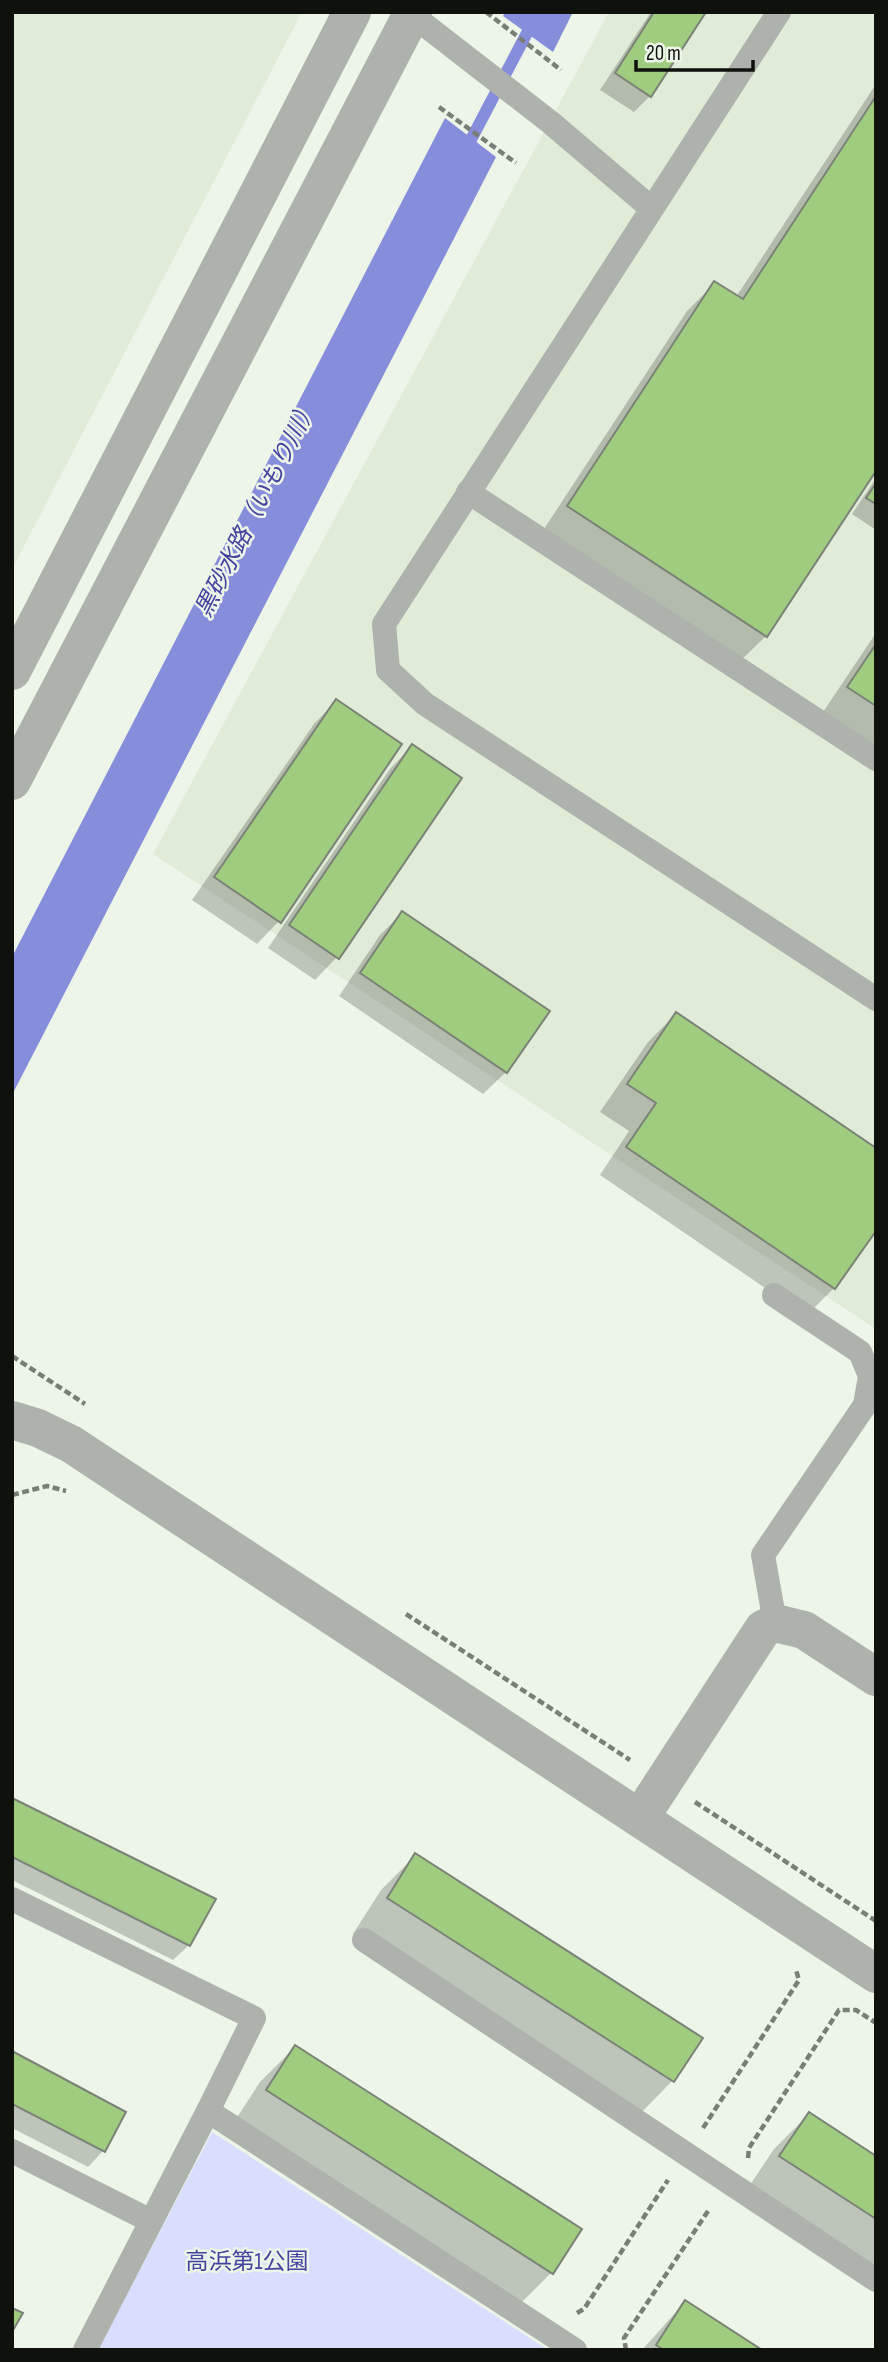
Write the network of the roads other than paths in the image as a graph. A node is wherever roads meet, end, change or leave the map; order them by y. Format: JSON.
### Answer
{"nodes":[{"id":1,"x":352,"y":12,"type":"edge"},
{"id":2,"x":779,"y":12,"type":"edge"},
{"id":3,"x":411,"y":13,"type":"edge"},
{"id":4,"x":651,"y":208,"type":"junction"},
{"id":5,"x":468,"y":492,"type":"junction"},
{"id":6,"x":12,"y":671,"type":"edge"},
{"id":7,"x":876,"y":759,"type":"edge"},
{"id":8,"x":12,"y":781,"type":"edge"},
{"id":9,"x":876,"y":999,"type":"edge"},
{"id":10,"x":774,"y":1295,"type":"dead end"},
{"id":11,"x":12,"y":1420,"type":"edge"},
{"id":12,"x":775,"y":1623,"type":"junction"},
{"id":13,"x":876,"y":1677,"type":"edge"},
{"id":14,"x":640,"y":1818,"type":"junction"},
{"id":15,"x":12,"y":1899,"type":"edge"},
{"id":16,"x":364,"y":1940,"type":"dead end"},
{"id":17,"x":876,"y":1974,"type":"edge"},
{"id":18,"x":208,"y":2110,"type":"junction"},
{"id":19,"x":12,"y":2151,"type":"edge"},
{"id":20,"x":150,"y":2221,"type":"junction"},
{"id":21,"x":876,"y":2280,"type":"edge"},
{"id":22,"x":85,"y":2350,"type":"edge"},
{"id":23,"x":575,"y":2350,"type":"edge"}],
"edges":[{"from":1,"to":6,"type":"street"},
{"from":2,"to":4,"type":"lane"},
{"from":3,"to":4,"type":"lane"},
{"from":3,"to":8,"type":"street"},
{"from":4,"to":5,"type":"lane"},
{"from":5,"to":7,"type":"lane"},
{"from":5,"to":9,"type":"lane"},
{"from":10,"to":12,"type":"lane"},
{"from":11,"to":14,"type":"street"},
{"from":12,"to":13,"type":"street"},
{"from":12,"to":14,"type":"street"},
{"from":14,"to":17,"type":"street"},
{"from":15,"to":18,"type":"lane"},
{"from":16,"to":21,"type":"lane"},
{"from":18,"to":20,"type":"lane"},
{"from":18,"to":23,"type":"lane"},
{"from":19,"to":20,"type":"lane"},
{"from":20,"to":22,"type":"lane"}]}
